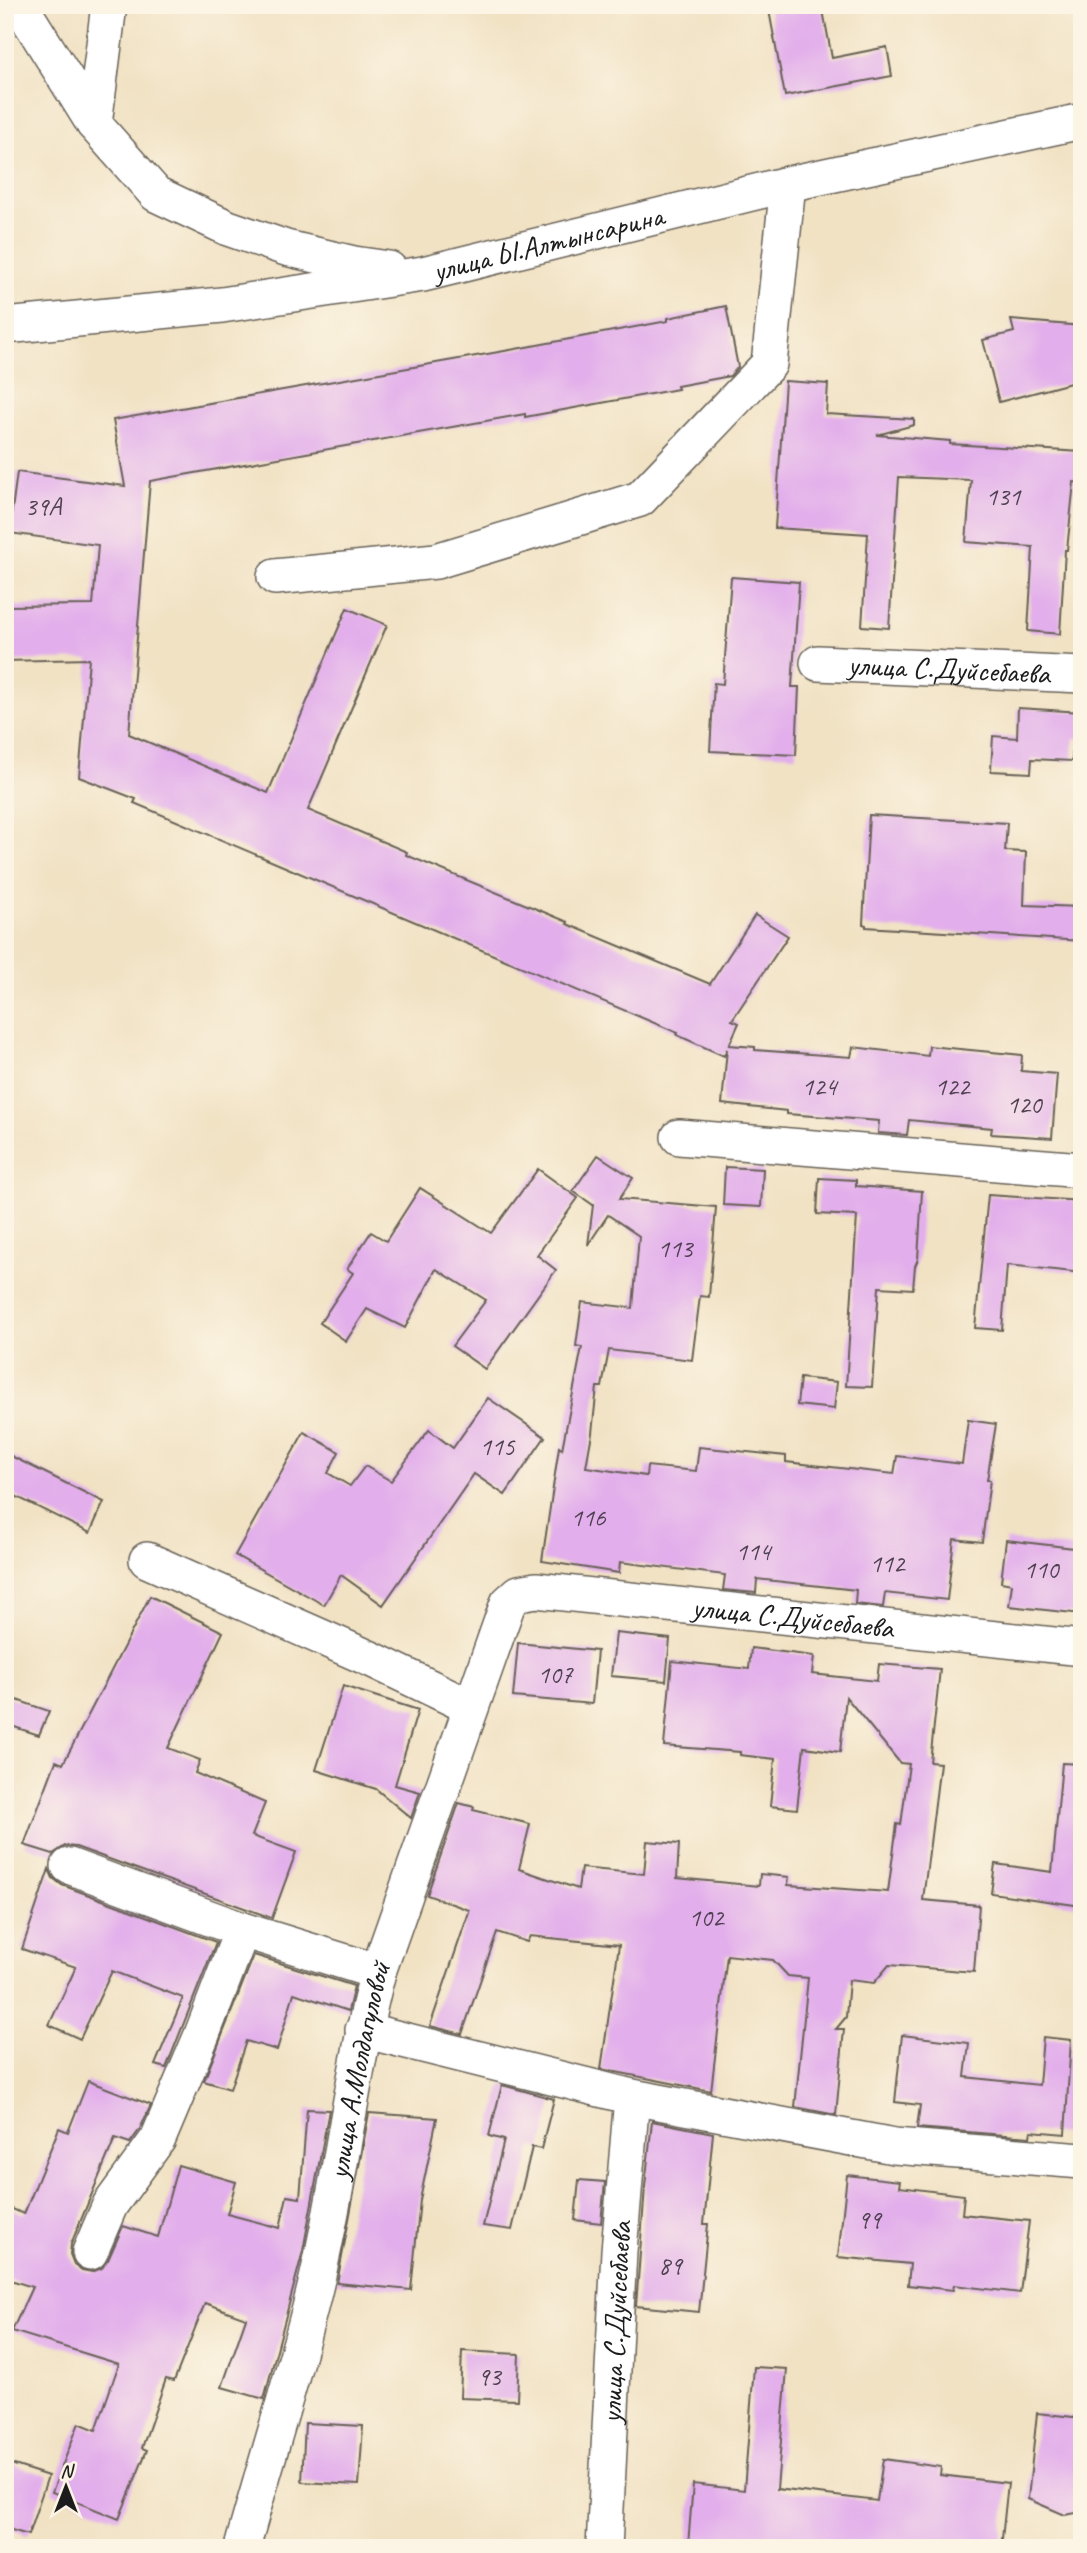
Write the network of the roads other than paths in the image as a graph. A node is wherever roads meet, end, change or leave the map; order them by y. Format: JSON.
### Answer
{"nodes":[{"id":1,"x":20,"y":5,"type":"edge"},
{"id":2,"x":109,"y":5,"type":"edge"},
{"id":3,"x":1082,"y":121,"type":"edge"},
{"id":4,"x":94,"y":124,"type":"junction"},
{"id":5,"x":788,"y":184,"type":"junction"},
{"id":6,"x":423,"y":274,"type":"junction"},
{"id":7,"x":5,"y":326,"type":"edge"},
{"id":8,"x":275,"y":577,"type":"dead end"},
{"id":9,"x":818,"y":663,"type":"dead end"},
{"id":10,"x":1082,"y":675,"type":"edge"},
{"id":11,"x":679,"y":1137,"type":"dead end"},
{"id":12,"x":1082,"y":1170,"type":"edge"},
{"id":13,"x":147,"y":1560,"type":"dead end"},
{"id":14,"x":508,"y":1603,"type":"joint"},
{"id":15,"x":1082,"y":1648,"type":"edge"},
{"id":16,"x":471,"y":1707,"type":"junction"},
{"id":17,"x":69,"y":1866,"type":"dead end"},
{"id":18,"x":242,"y":1930,"type":"junction"},
{"id":19,"x":378,"y":1972,"type":"junction"},
{"id":20,"x":363,"y":2030,"type":"junction"},
{"id":21,"x":632,"y":2097,"type":"junction"},
{"id":22,"x":1082,"y":2161,"type":"edge"},
{"id":23,"x":90,"y":2252,"type":"dead end"},
{"id":24,"x":242,"y":2548,"type":"edge"},
{"id":25,"x":604,"y":2548,"type":"edge"}],
"edges":[{"from":1,"to":4,"type":"street"},
{"from":2,"to":4,"type":"street"},
{"from":3,"to":5,"type":"street","name":"улица Ы.Алтынсарина"},
{"from":4,"to":6,"type":"street"},
{"from":5,"to":6,"type":"street","name":"улица Ы.Алтынсарина"},
{"from":5,"to":8,"type":"street"},
{"from":6,"to":7,"type":"street","name":"улица Ы.Алтынсарина"},
{"from":9,"to":10,"type":"street","name":"улица С.Дуйсебаева"},
{"from":11,"to":12,"type":"street"},
{"from":13,"to":16,"type":"street"},
{"from":14,"to":15,"type":"street","name":"улица С.Дуйсебаева"},
{"from":14,"to":16,"type":"street","name":"улица А.Молдагуловой"},
{"from":16,"to":19,"type":"street","name":"улица А.Молдагуловой"},
{"from":17,"to":18,"type":"street"},
{"from":18,"to":19,"type":"street"},
{"from":18,"to":23,"type":"street"},
{"from":19,"to":20,"type":"street","name":"улица А.Молдагуловой"},
{"from":20,"to":21,"type":"street"},
{"from":20,"to":24,"type":"street","name":"улица А.Молдагуловой"},
{"from":21,"to":22,"type":"street"},
{"from":21,"to":25,"type":"street","name":"улица С.Дуйсебаева"}]}
